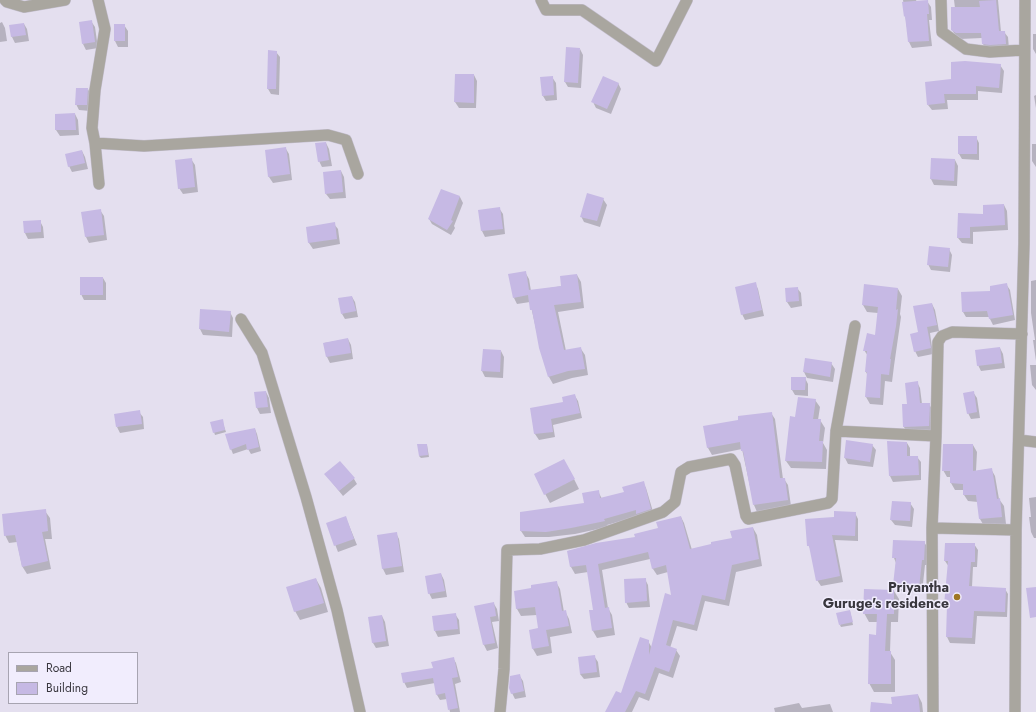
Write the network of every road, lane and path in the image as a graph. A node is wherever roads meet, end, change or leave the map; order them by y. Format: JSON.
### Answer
{"nodes":[{"id":1,"x":5,"y":0,"type":"edge"},
{"id":2,"x":65,"y":0,"type":"edge"},
{"id":3,"x":98,"y":0,"type":"edge"},
{"id":4,"x":540,"y":0,"type":"edge"},
{"id":5,"x":687,"y":0,"type":"edge"},
{"id":6,"x":941,"y":0,"type":"edge"},
{"id":7,"x":1025,"y":0,"type":"edge"},
{"id":8,"x":1024,"y":50,"type":"junction"},
{"id":9,"x":95,"y":143,"type":"junction"},
{"id":10,"x":358,"y":174,"type":"dead end"},
{"id":11,"x":99,"y":184,"type":"dead end"},
{"id":12,"x":241,"y":319,"type":"dead end"},
{"id":13,"x":855,"y":326,"type":"dead end"},
{"id":14,"x":1022,"y":334,"type":"junction"},
{"id":15,"x":836,"y":431,"type":"junction"},
{"id":16,"x":936,"y":436,"type":"junction"},
{"id":17,"x":1019,"y":440,"type":"junction"},
{"id":18,"x":1036,"y":442,"type":"edge"},
{"id":19,"x":932,"y":528,"type":"junction"},
{"id":20,"x":1016,"y":530,"type":"junction"},
{"id":21,"x":360,"y":712,"type":"edge"},
{"id":22,"x":500,"y":712,"type":"edge"},
{"id":23,"x":933,"y":712,"type":"edge"},
{"id":24,"x":1015,"y":712,"type":"edge"}],
"edges":[{"from":1,"to":2,"type":"street"},
{"from":3,"to":9,"type":"street"},
{"from":4,"to":5,"type":"street"},
{"from":6,"to":8,"type":"street"},
{"from":7,"to":8,"type":"street"},
{"from":8,"to":14,"type":"street"},
{"from":9,"to":10,"type":"street"},
{"from":9,"to":11,"type":"street"},
{"from":12,"to":21,"type":"street"},
{"from":13,"to":15,"type":"street"},
{"from":14,"to":16,"type":"street"},
{"from":14,"to":17,"type":"street"},
{"from":15,"to":16,"type":"street"},
{"from":15,"to":22,"type":"street"},
{"from":16,"to":19,"type":"street"},
{"from":17,"to":18,"type":"street"},
{"from":17,"to":20,"type":"street"},
{"from":19,"to":20,"type":"street"},
{"from":19,"to":23,"type":"street"},
{"from":20,"to":24,"type":"street"}]}
